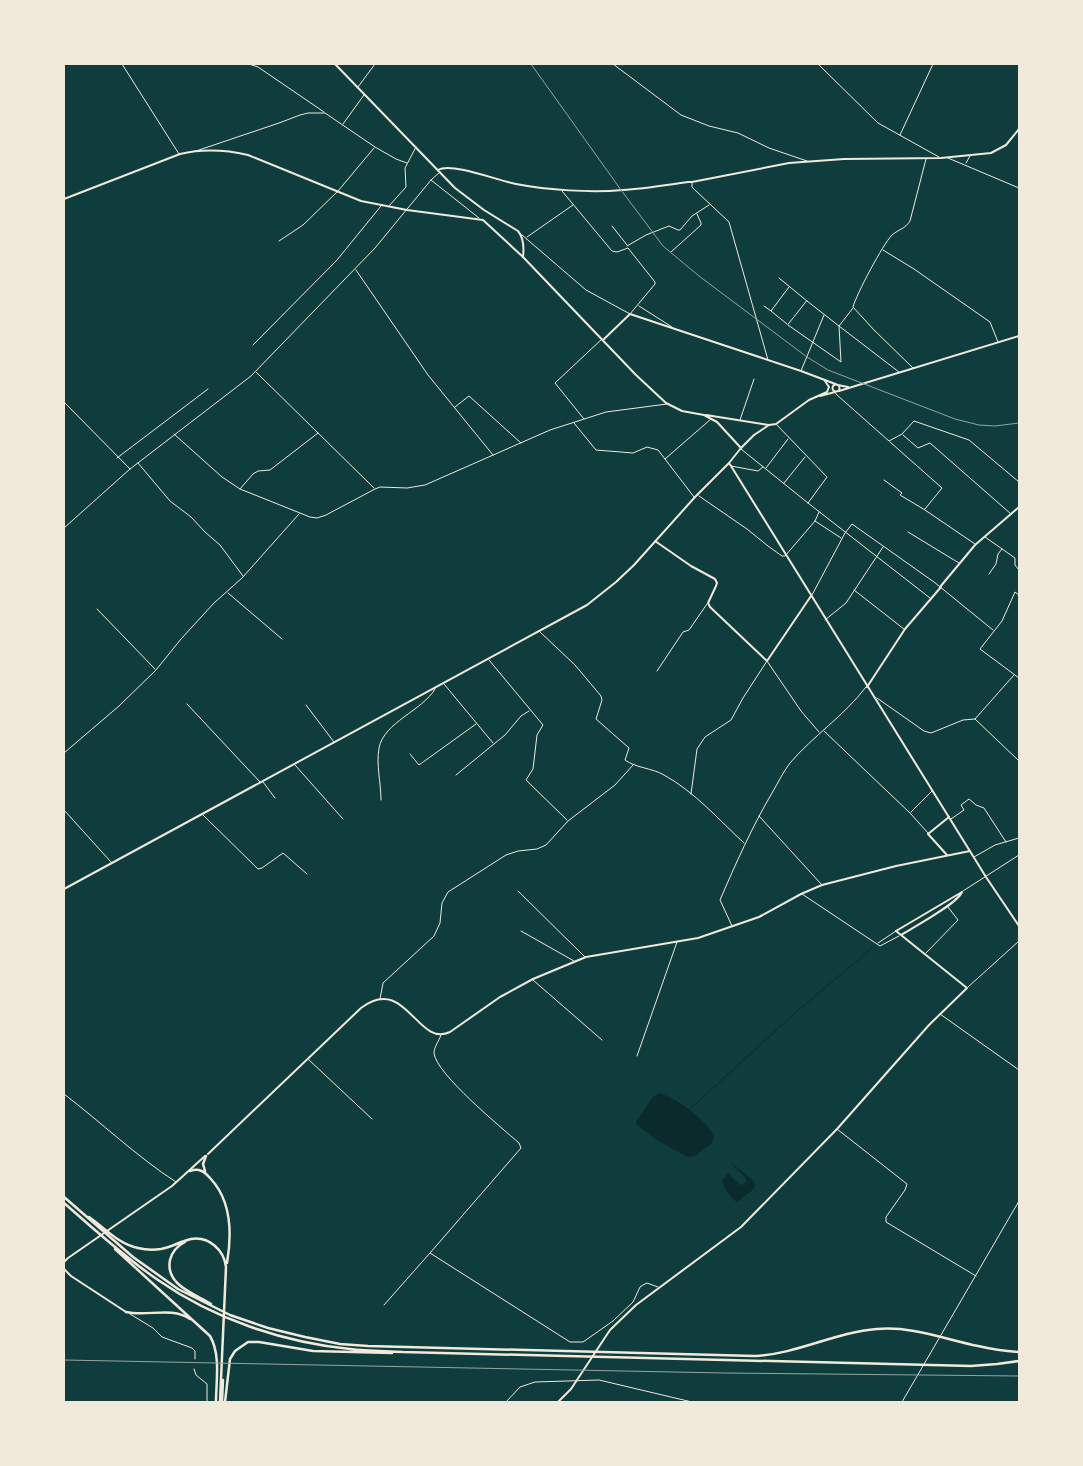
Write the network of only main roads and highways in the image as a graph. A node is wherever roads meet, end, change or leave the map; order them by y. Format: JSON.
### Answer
{"nodes":[{"id":1,"x":207,"y":1155,"type":"road end"},
{"id":2,"x":190,"y":1171,"type":"road end"},
{"id":3,"x":205,"y":1173,"type":"junction"},
{"id":4,"x":64,"y":1197,"type":"edge"},
{"id":5,"x":64,"y":1203,"type":"edge"},
{"id":6,"x":111,"y":1236,"type":"junction"},
{"id":7,"x":106,"y":1240,"type":"junction"},
{"id":8,"x":187,"y":1240,"type":"junction"},
{"id":9,"x":226,"y":1267,"type":"junction"},
{"id":10,"x":220,"y":1311,"type":"junction"},
{"id":11,"x":126,"y":1312,"type":"road end"},
{"id":12,"x":140,"y":1314,"type":"junction"},
{"id":13,"x":136,"y":1318,"type":"road end"},
{"id":14,"x":195,"y":1322,"type":"junction"},
{"id":15,"x":403,"y":1352,"type":"junction"},
{"id":16,"x":1019,"y":1352,"type":"edge"},
{"id":17,"x":1019,"y":1361,"type":"edge"},
{"id":18,"x":216,"y":1402,"type":"edge"},
{"id":19,"x":223,"y":1402,"type":"edge"}],
"edges":[{"from":1,"to":3,"type":"highway"},
{"from":2,"to":3,"type":"highway"},
{"from":3,"to":9,"type":"highway"},
{"from":4,"to":6,"type":"highway"},
{"from":5,"to":7,"type":"highway"},
{"from":6,"to":8,"type":"highway"},
{"from":6,"to":10,"type":"highway"},
{"from":7,"to":14,"type":"highway"},
{"from":7,"to":15,"type":"highway"},
{"from":8,"to":9,"type":"highway"},
{"from":8,"to":10,"type":"highway"},
{"from":9,"to":19,"type":"highway"},
{"from":10,"to":16,"type":"highway"},
{"from":11,"to":12,"type":"highway"},
{"from":12,"to":13,"type":"highway"},
{"from":12,"to":14,"type":"highway"},
{"from":14,"to":18,"type":"highway"},
{"from":15,"to":17,"type":"highway"},
{"from":15,"to":19,"type":"highway"}]}
